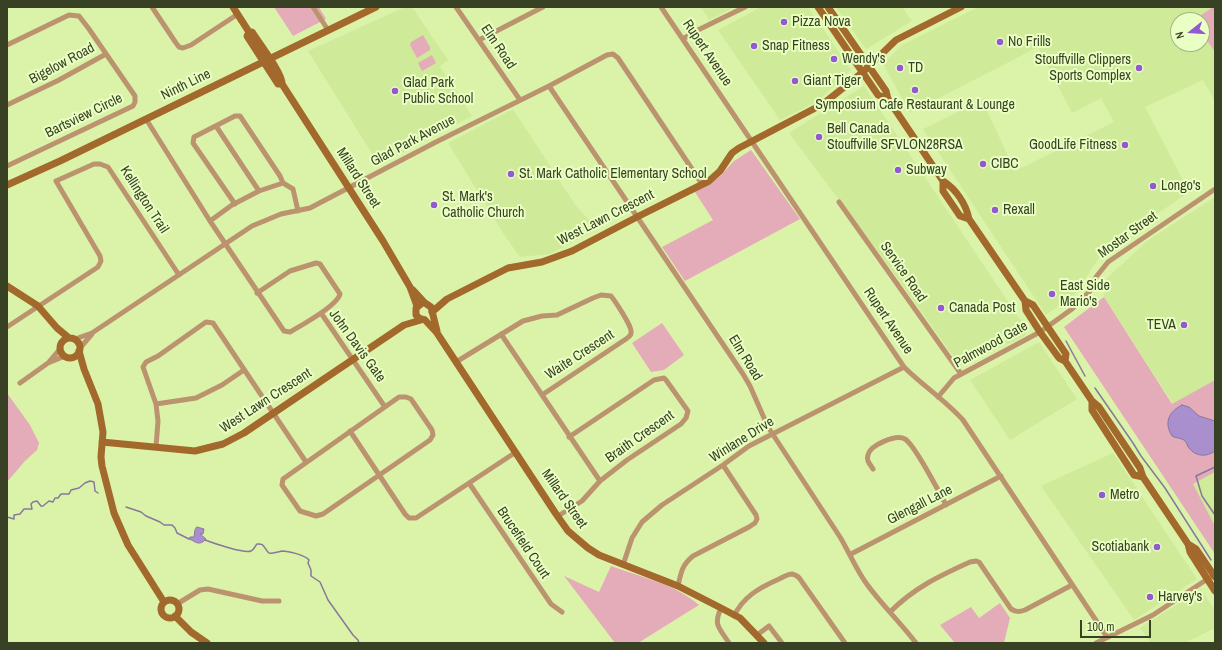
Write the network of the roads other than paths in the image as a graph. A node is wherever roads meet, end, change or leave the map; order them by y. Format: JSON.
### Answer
{"nodes":[{"id":1,"x":152,"y":7,"type":"edge"},
{"id":2,"x":233,"y":7,"type":"edge"},
{"id":3,"x":313,"y":7,"type":"edge"},
{"id":4,"x":376,"y":7,"type":"edge"},
{"id":5,"x":456,"y":7,"type":"edge"},
{"id":6,"x":543,"y":7,"type":"edge"},
{"id":7,"x":661,"y":7,"type":"edge"},
{"id":8,"x":744,"y":7,"type":"edge"},
{"id":9,"x":818,"y":7,"type":"edge"},
{"id":10,"x":828,"y":7,"type":"edge"},
{"id":11,"x":961,"y":7,"type":"edge"},
{"id":12,"x":238,"y":14,"type":"junction"},
{"id":13,"x":328,"y":30,"type":"junction"},
{"id":14,"x":683,"y":39,"type":"junction"},
{"id":15,"x":479,"y":40,"type":"junction"},
{"id":16,"x":7,"y":45,"type":"edge"},
{"id":17,"x":106,"y":54,"type":"junction"},
{"id":18,"x":267,"y":60,"type":"junction"},
{"id":19,"x":869,"y":66,"type":"junction"},
{"id":20,"x":863,"y":72,"type":"junction"},
{"id":21,"x":549,"y":86,"type":"junction"},
{"id":22,"x":888,"y":99,"type":"junction"},
{"id":23,"x":520,"y":100,"type":"junction"},
{"id":24,"x":7,"y":105,"type":"edge"},
{"id":25,"x":146,"y":119,"type":"junction"},
{"id":26,"x":216,"y":126,"type":"junction"},
{"id":27,"x":752,"y":141,"type":"junction"},
{"id":28,"x":7,"y":166,"type":"edge"},
{"id":29,"x":283,"y":183,"type":"junction"},
{"id":30,"x":702,"y":184,"type":"junction"},
{"id":31,"x":7,"y":185,"type":"edge"},
{"id":32,"x":349,"y":188,"type":"junction"},
{"id":33,"x":1215,"y":189,"type":"edge"},
{"id":34,"x":259,"y":191,"type":"junction"},
{"id":35,"x":839,"y":202,"type":"dead end"},
{"id":36,"x":235,"y":204,"type":"junction"},
{"id":37,"x":298,"y":210,"type":"junction"},
{"id":38,"x":637,"y":216,"type":"junction"},
{"id":39,"x":210,"y":220,"type":"junction"},
{"id":40,"x":226,"y":245,"type":"junction"},
{"id":41,"x":179,"y":275,"type":"junction"},
{"id":42,"x":7,"y":286,"type":"edge"},
{"id":43,"x":410,"y":287,"type":"junction"},
{"id":44,"x":258,"y":293,"type":"junction"},
{"id":45,"x":447,"y":299,"type":"junction"},
{"id":46,"x":1025,"y":301,"type":"junction"},
{"id":47,"x":426,"y":304,"type":"junction"},
{"id":48,"x":38,"y":306,"type":"junction"},
{"id":49,"x":417,"y":308,"type":"junction"},
{"id":50,"x":432,"y":312,"type":"junction"},
{"id":51,"x":321,"y":313,"type":"junction"},
{"id":52,"x":423,"y":320,"type":"junction"},
{"id":53,"x":404,"y":325,"type":"junction"},
{"id":54,"x":7,"y":327,"type":"edge"},
{"id":55,"x":1048,"y":327,"type":"junction"},
{"id":56,"x":57,"y":328,"type":"junction"},
{"id":57,"x":1040,"y":332,"type":"junction"},
{"id":58,"x":92,"y":333,"type":"junction"},
{"id":59,"x":437,"y":333,"type":"junction"},
{"id":60,"x":501,"y":334,"type":"junction"},
{"id":61,"x":72,"y":339,"type":"junction"},
{"id":62,"x":61,"y":346,"type":"junction"},
{"id":63,"x":80,"y":349,"type":"junction"},
{"id":64,"x":68,"y":357,"type":"junction"},
{"id":65,"x":353,"y":360,"type":"junction"},
{"id":66,"x":1065,"y":361,"type":"junction"},
{"id":67,"x":456,"y":362,"type":"junction"},
{"id":68,"x":48,"y":363,"type":"junction"},
{"id":69,"x":904,"y":367,"type":"junction"},
{"id":70,"x":84,"y":369,"type":"junction"},
{"id":71,"x":244,"y":370,"type":"junction"},
{"id":72,"x":961,"y":374,"type":"junction"},
{"id":73,"x":20,"y":383,"type":"dead end"},
{"id":74,"x":542,"y":395,"type":"junction"},
{"id":75,"x":938,"y":397,"type":"junction"},
{"id":76,"x":156,"y":404,"type":"junction"},
{"id":77,"x":386,"y":407,"type":"junction"},
{"id":78,"x":274,"y":414,"type":"junction"},
{"id":79,"x":350,"y":431,"type":"junction"},
{"id":80,"x":772,"y":434,"type":"junction"},
{"id":81,"x":569,"y":437,"type":"junction"},
{"id":82,"x":102,"y":442,"type":"junction"},
{"id":83,"x":156,"y":447,"type":"junction"},
{"id":84,"x":516,"y":452,"type":"junction"},
{"id":85,"x":306,"y":462,"type":"junction"},
{"id":86,"x":723,"y":465,"type":"junction"},
{"id":87,"x":873,"y":469,"type":"dead end"},
{"id":88,"x":379,"y":475,"type":"junction"},
{"id":89,"x":1001,"y":476,"type":"junction"},
{"id":90,"x":600,"y":481,"type":"junction"},
{"id":91,"x":469,"y":483,"type":"junction"},
{"id":92,"x":946,"y":505,"type":"junction"},
{"id":93,"x":558,"y":516,"type":"junction"},
{"id":94,"x":850,"y":554,"type":"junction"},
{"id":95,"x":623,"y":565,"type":"junction"},
{"id":96,"x":1213,"y":576,"type":"edge"},
{"id":97,"x":1072,"y":585,"type":"junction"},
{"id":98,"x":678,"y":586,"type":"junction"},
{"id":99,"x":1215,"y":591,"type":"edge"},
{"id":100,"x":279,"y":601,"type":"dead end"},
{"id":101,"x":164,"y":602,"type":"junction"},
{"id":102,"x":177,"y":604,"type":"junction"},
{"id":103,"x":721,"y":608,"type":"junction"},
{"id":104,"x":562,"y":612,"type":"dead end"},
{"id":105,"x":890,"y":612,"type":"junction"},
{"id":106,"x":175,"y":616,"type":"junction"},
{"id":107,"x":734,"y":616,"type":"junction"},
{"id":108,"x":757,"y":635,"type":"junction"},
{"id":109,"x":1107,"y":637,"type":"junction"},
{"id":110,"x":207,"y":643,"type":"edge"},
{"id":111,"x":729,"y":643,"type":"edge"},
{"id":112,"x":764,"y":643,"type":"edge"},
{"id":113,"x":782,"y":643,"type":"edge"},
{"id":114,"x":845,"y":643,"type":"edge"},
{"id":115,"x":916,"y":643,"type":"edge"},
{"id":116,"x":1096,"y":643,"type":"edge"}],
"edges":[{"from":1,"to":12,"type":"street"},
{"from":2,"to":12,"type":"street","name":"Millard Street"},
{"from":3,"to":13,"type":"street"},
{"from":4,"to":13,"type":"street","name":"Ninth Line"},
{"from":5,"to":15,"type":"street","name":"Elm Road"},
{"from":6,"to":15,"type":"street"},
{"from":7,"to":14,"type":"street","name":"Rupert Avenue"},
{"from":8,"to":14,"type":"street"},
{"from":9,"to":20,"type":"street"},
{"from":10,"to":19,"type":"street"},
{"from":11,"to":19,"type":"street","name":"West Lawn Crescent"},
{"from":12,"to":18,"type":"street","name":"Millard Street"},
{"from":13,"to":18,"type":"street","name":"Ninth Line"},
{"from":14,"to":27,"type":"street","name":"Rupert Avenue"},
{"from":15,"to":23,"type":"street","name":"Elm Road"},
{"from":16,"to":17,"type":"street","name":"Bartsview Circle"},
{"from":17,"to":24,"type":"street","name":"Bigelow Road"},
{"from":17,"to":28,"type":"street","name":"Bartsview Circle"},
{"from":18,"to":25,"type":"street","name":"Ninth Line"},
{"from":18,"to":32,"type":"street","name":"Millard Street"},
{"from":19,"to":20,"type":"street","name":"West Lawn Crescent"},
{"from":19,"to":22,"type":"street"},
{"from":20,"to":22,"type":"street"},
{"from":20,"to":27,"type":"street","name":"West Lawn Crescent"},
{"from":21,"to":23,"type":"street","name":"Glad Park Avenue"},
{"from":21,"to":30,"type":"street","name":"Glad Park Avenue"},
{"from":21,"to":38,"type":"street","name":"Elm Road"},
{"from":22,"to":46,"type":"street"},
{"from":23,"to":32,"type":"street","name":"Glad Park Avenue"},
{"from":25,"to":31,"type":"street","name":"Ninth Line"},
{"from":25,"to":39,"type":"street","name":"John Davis Gate"},
{"from":26,"to":29,"type":"street"},
{"from":26,"to":34,"type":"street"},
{"from":26,"to":36,"type":"street"},
{"from":27,"to":30,"type":"street","name":"West Lawn Crescent"},
{"from":27,"to":69,"type":"street","name":"Rupert Avenue"},
{"from":29,"to":34,"type":"street"},
{"from":29,"to":37,"type":"street"},
{"from":30,"to":38,"type":"street","name":"West Lawn Crescent"},
{"from":32,"to":37,"type":"street","name":"Glad Park Avenue"},
{"from":32,"to":43,"type":"street","name":"Millard Street"},
{"from":33,"to":55,"type":"street","name":"Mostar Street"},
{"from":34,"to":36,"type":"street"},
{"from":35,"to":72,"type":"street","name":"Service Road"},
{"from":36,"to":39,"type":"street"},
{"from":37,"to":40,"type":"street","name":"Glad Park Avenue"},
{"from":38,"to":45,"type":"street","name":"West Lawn Crescent"},
{"from":38,"to":80,"type":"street","name":"Elm Road"},
{"from":39,"to":40,"type":"street","name":"John Davis Gate"},
{"from":40,"to":41,"type":"street","name":"Glad Park Avenue"},
{"from":40,"to":44,"type":"street","name":"John Davis Gate"},
{"from":41,"to":48,"type":"street","name":"Kellington Trail"},
{"from":41,"to":58,"type":"street","name":"Glad Park Avenue"},
{"from":42,"to":48,"type":"street"},
{"from":43,"to":47,"type":"street","name":"Millard Street"},
{"from":43,"to":49,"type":"street","name":"Millard Street"},
{"from":44,"to":51,"type":"street","name":"John Davis Gate"},
{"from":44,"to":51,"type":"street"},
{"from":45,"to":47,"type":"street","name":"West Lawn Crescent"},
{"from":45,"to":50,"type":"street","name":"West Lawn Crescent"},
{"from":46,"to":55,"type":"street"},
{"from":46,"to":57,"type":"street"},
{"from":47,"to":49,"type":"street"},
{"from":47,"to":50,"type":"street"},
{"from":48,"to":54,"type":"street"},
{"from":48,"to":56,"type":"street"},
{"from":49,"to":52,"type":"street"},
{"from":49,"to":53,"type":"street","name":"West Lawn Crescent"},
{"from":50,"to":52,"type":"street"},
{"from":50,"to":59,"type":"street","name":"Millard Street"},
{"from":51,"to":65,"type":"street","name":"John Davis Gate"},
{"from":52,"to":53,"type":"street","name":"West Lawn Crescent"},
{"from":52,"to":59,"type":"street","name":"Millard Street"},
{"from":53,"to":65,"type":"street","name":"West Lawn Crescent"},
{"from":55,"to":57,"type":"street","name":"Mostar Street"},
{"from":55,"to":66,"type":"street"},
{"from":56,"to":61,"type":"street"},
{"from":56,"to":62,"type":"street"},
{"from":57,"to":66,"type":"street"},
{"from":57,"to":72,"type":"street","name":"Palmwood Gate"},
{"from":58,"to":61,"type":"street","name":"Glad Park Avenue"},
{"from":58,"to":63,"type":"street","name":"Glad Park Avenue"},
{"from":59,"to":67,"type":"street","name":"Millard Street"},
{"from":60,"to":67,"type":"street","name":"Waite Crescent"},
{"from":60,"to":74,"type":"street"},
{"from":60,"to":74,"type":"street","name":"Waite Crescent"},
{"from":61,"to":62,"type":"street"},
{"from":61,"to":63,"type":"street"},
{"from":62,"to":64,"type":"street"},
{"from":62,"to":68,"type":"street"},
{"from":63,"to":64,"type":"street"},
{"from":63,"to":70,"type":"street"},
{"from":64,"to":68,"type":"street"},
{"from":64,"to":70,"type":"street"},
{"from":65,"to":77,"type":"street","name":"John Davis Gate"},
{"from":65,"to":78,"type":"street","name":"West Lawn Crescent"},
{"from":66,"to":96,"type":"street"},
{"from":67,"to":84,"type":"street","name":"Millard Street"},
{"from":68,"to":73,"type":"street"},
{"from":69,"to":75,"type":"street","name":"Rupert Avenue"},
{"from":69,"to":80,"type":"street","name":"Winlane Drive"},
{"from":70,"to":82,"type":"street"},
{"from":71,"to":76,"type":"street"},
{"from":71,"to":76,"type":"street"},
{"from":71,"to":78,"type":"street"},
{"from":72,"to":75,"type":"street","name":"Palmwood Gate"},
{"from":74,"to":81,"type":"street"},
{"from":75,"to":89,"type":"street","name":"Rupert Avenue"},
{"from":76,"to":83,"type":"street"},
{"from":77,"to":79,"type":"street"},
{"from":77,"to":88,"type":"street"},
{"from":78,"to":83,"type":"street","name":"West Lawn Crescent"},
{"from":78,"to":85,"type":"street"},
{"from":79,"to":85,"type":"street"},
{"from":79,"to":88,"type":"street"},
{"from":80,"to":86,"type":"street","name":"Winlane Drive"},
{"from":80,"to":94,"type":"street","name":"Elm Road"},
{"from":81,"to":90,"type":"street"},
{"from":81,"to":90,"type":"street","name":"Braith Crescent"},
{"from":82,"to":83,"type":"street","name":"West Lawn Crescent"},
{"from":82,"to":101,"type":"street"},
{"from":84,"to":91,"type":"street"},
{"from":84,"to":93,"type":"street","name":"Millard Street"},
{"from":85,"to":88,"type":"street"},
{"from":86,"to":95,"type":"street","name":"Winlane Drive"},
{"from":86,"to":98,"type":"street"},
{"from":87,"to":92,"type":"street"},
{"from":88,"to":91,"type":"street"},
{"from":89,"to":92,"type":"street","name":"Glengall Lane"},
{"from":89,"to":97,"type":"street","name":"Rupert Avenue"},
{"from":90,"to":93,"type":"street","name":"Braith Crescent"},
{"from":91,"to":104,"type":"street","name":"Brucefield Court"},
{"from":92,"to":94,"type":"street","name":"Glengall Lane"},
{"from":93,"to":95,"type":"street","name":"Millard Street"},
{"from":94,"to":105,"type":"street","name":"Elm Road"},
{"from":95,"to":98,"type":"street","name":"Millard Street"},
{"from":96,"to":99,"type":"street"},
{"from":96,"to":109,"type":"street"},
{"from":97,"to":105,"type":"street"},
{"from":97,"to":109,"type":"street","name":"Rupert Avenue"},
{"from":98,"to":103,"type":"street","name":"Millard Street"},
{"from":100,"to":102,"type":"street"},
{"from":101,"to":102,"type":"street"},
{"from":101,"to":106,"type":"street"},
{"from":102,"to":106,"type":"street"},
{"from":103,"to":107,"type":"street","name":"Millard Street"},
{"from":103,"to":111,"type":"street"},
{"from":105,"to":115,"type":"street","name":"Elm Road"},
{"from":106,"to":110,"type":"street"},
{"from":107,"to":108,"type":"street","name":"Millard Street"},
{"from":107,"to":114,"type":"street"},
{"from":108,"to":112,"type":"street","name":"Millard Street"},
{"from":108,"to":113,"type":"street"},
{"from":109,"to":116,"type":"street"}]}
